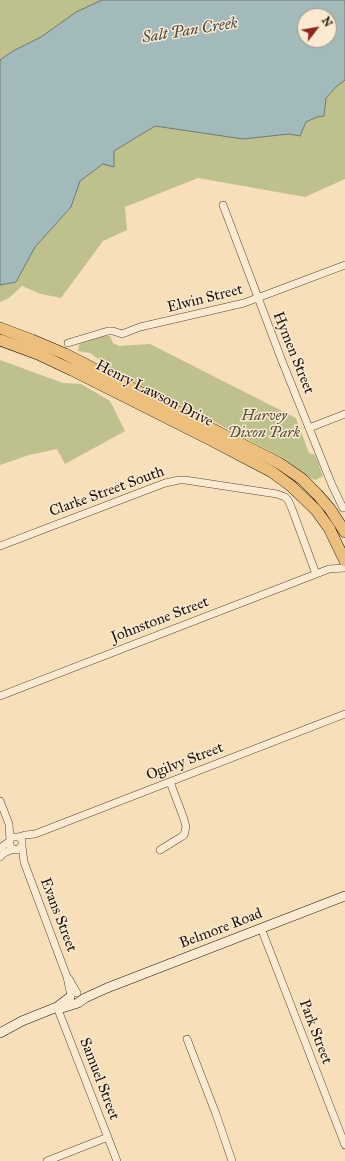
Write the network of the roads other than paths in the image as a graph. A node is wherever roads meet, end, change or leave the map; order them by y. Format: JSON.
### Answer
{"nodes":[{"id":1,"x":223,"y":205,"type":"dead end"},
{"id":2,"x":345,"y":265,"type":"edge"},
{"id":3,"x":258,"y":298,"type":"junction"},
{"id":4,"x":0,"y":328,"type":"edge"},
{"id":5,"x":0,"y":340,"type":"edge"},
{"id":6,"x":68,"y":342,"type":"dead end"},
{"id":7,"x":345,"y":414,"type":"edge"},
{"id":8,"x":309,"y":428,"type":"junction"},
{"id":9,"x":343,"y":508,"type":"dead end"},
{"id":10,"x":345,"y":532,"type":"edge"},
{"id":11,"x":0,"y":546,"type":"edge"},
{"id":12,"x":343,"y":558,"type":"edge"},
{"id":13,"x":345,"y":568,"type":"edge"},
{"id":14,"x":329,"y":569,"type":"junction"},
{"id":15,"x":316,"y":574,"type":"junction"},
{"id":16,"x":0,"y":696,"type":"edge"},
{"id":17,"x":345,"y":714,"type":"edge"},
{"id":18,"x":170,"y":782,"type":"junction"},
{"id":19,"x":0,"y":801,"type":"edge"},
{"id":20,"x":8,"y":824,"type":"junction"},
{"id":21,"x":10,"y":840,"type":"junction"},
{"id":22,"x":20,"y":841,"type":"junction"},
{"id":23,"x":0,"y":848,"type":"edge"},
{"id":24,"x":14,"y":849,"type":"junction"},
{"id":25,"x":160,"y":850,"type":"dead end"},
{"id":26,"x":0,"y":858,"type":"edge"},
{"id":27,"x":24,"y":862,"type":"junction"},
{"id":28,"x":345,"y":896,"type":"edge"},
{"id":29,"x":260,"y":928,"type":"junction"},
{"id":30,"x":75,"y":997,"type":"junction"},
{"id":31,"x":57,"y":1007,"type":"junction"},
{"id":32,"x":0,"y":1034,"type":"edge"},
{"id":33,"x":187,"y":1039,"type":"dead end"},
{"id":34,"x":108,"y":1137,"type":"junction"},
{"id":35,"x":345,"y":1146,"type":"edge"},
{"id":36,"x":47,"y":1161,"type":"edge"},
{"id":37,"x":117,"y":1161,"type":"edge"},
{"id":38,"x":232,"y":1161,"type":"edge"}],
"edges":[{"from":1,"to":3,"type":"street","name":"Hymen Street"},
{"from":2,"to":3,"type":"street","name":"Elwin Street"},
{"from":3,"to":6,"type":"street","name":"Elwin Street"},
{"from":3,"to":8,"type":"street","name":"Hymen Street"},
{"from":4,"to":10,"type":"main road","name":"Henry Lawson Drive"},
{"from":5,"to":12,"type":"main road","name":"Henry Lawson Drive"},
{"from":7,"to":8,"type":"street"},
{"from":8,"to":9,"type":"street","name":"Hymen Street"},
{"from":11,"to":15,"type":"street","name":"Clarke Street South"},
{"from":12,"to":14,"type":"street","name":"Johnstone Street"},
{"from":13,"to":14,"type":"street","name":"Johnstone Street"},
{"from":14,"to":15,"type":"street","name":"Johnstone Street"},
{"from":15,"to":16,"type":"street","name":"Johnstone Street"},
{"from":17,"to":18,"type":"street","name":"Ogilvy Street"},
{"from":18,"to":22,"type":"street","name":"Ogilvy Street"},
{"from":18,"to":25,"type":"street"},
{"from":19,"to":20,"type":"street"},
{"from":20,"to":21,"type":"street"},
{"from":20,"to":22,"type":"street"},
{"from":21,"to":22,"type":"street"},
{"from":21,"to":23,"type":"street"},
{"from":21,"to":24,"type":"street","name":"Evans Street"},
{"from":22,"to":24,"type":"street"},
{"from":22,"to":27,"type":"street","name":"Evans Street"},
{"from":24,"to":26,"type":"street"},
{"from":24,"to":27,"type":"street","name":"Evans Street"},
{"from":27,"to":30,"type":"street","name":"Evans Street"},
{"from":28,"to":29,"type":"street","name":"Belmore Road"},
{"from":29,"to":30,"type":"street","name":"Belmore Road"},
{"from":29,"to":35,"type":"street","name":"Park Street"},
{"from":30,"to":31,"type":"street","name":"Belmore Road"},
{"from":31,"to":32,"type":"street","name":"Belmore Road"},
{"from":31,"to":34,"type":"street","name":"Samuel Street"},
{"from":33,"to":38,"type":"street"},
{"from":34,"to":36,"type":"street"},
{"from":34,"to":37,"type":"street","name":"Samuel Street"}]}
